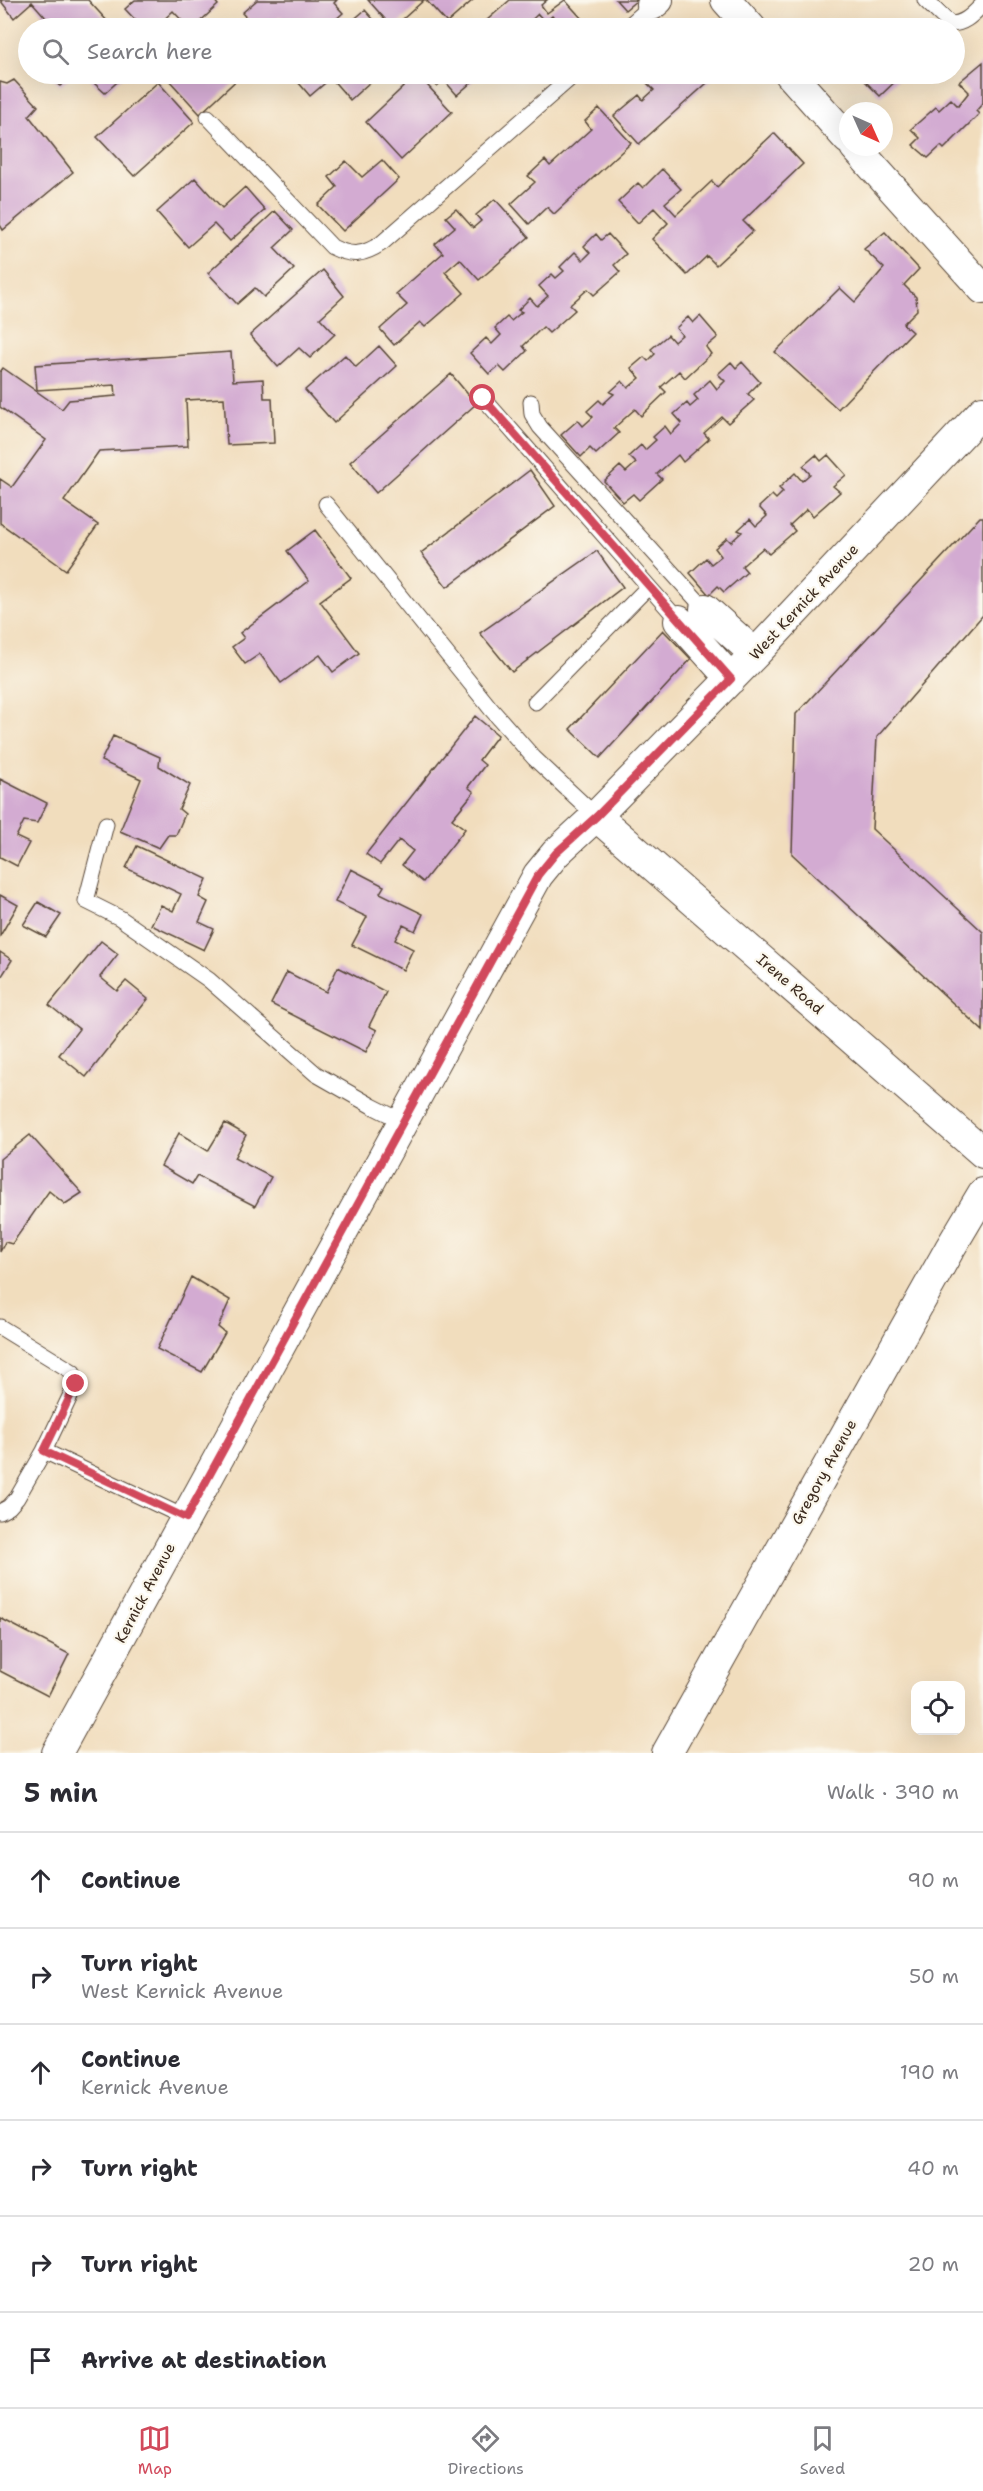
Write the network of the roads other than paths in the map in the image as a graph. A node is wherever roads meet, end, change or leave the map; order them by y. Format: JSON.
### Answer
{"nodes":[{"id":1,"x":726,"y":0,"type":"edge"},
{"id":2,"x":925,"y":0,"type":"edge"},
{"id":3,"x":655,"y":2,"type":"edge"},
{"id":4,"x":983,"y":4,"type":"edge"},
{"id":5,"x":637,"y":18,"type":"edge"},
{"id":6,"x":742,"y":18,"type":"edge"},
{"id":7,"x":944,"y":18,"type":"edge"},
{"id":8,"x":965,"y":21,"type":"edge"},
{"id":9,"x":564,"y":84,"type":"edge"},
{"id":10,"x":799,"y":84,"type":"edge"},
{"id":11,"x":208,"y":117,"type":"dead end"},
{"id":12,"x":839,"y":129,"type":"edge"},
{"id":13,"x":863,"y":156,"type":"edge"},
{"id":14,"x":983,"y":289,"type":"edge"},
{"id":15,"x":483,"y":398,"type":"dead end"},
{"id":16,"x":531,"y":402,"type":"dead end"},
{"id":17,"x":983,"y":411,"type":"edge"},
{"id":18,"x":326,"y":504,"type":"dead end"},
{"id":19,"x":648,"y":587,"type":"junction"},
{"id":20,"x":692,"y":615,"type":"junction"},
{"id":21,"x":755,"y":654,"type":"junction"},
{"id":22,"x":731,"y":679,"type":"junction"},
{"id":23,"x":535,"y":702,"type":"dead end"},
{"id":24,"x":597,"y":816,"type":"junction"},
{"id":25,"x":106,"y":824,"type":"dead end"},
{"id":26,"x":402,"y":1121,"type":"junction"},
{"id":27,"x":983,"y":1153,"type":"edge"},
{"id":28,"x":983,"y":1193,"type":"edge"},
{"id":29,"x":0,"y":1327,"type":"edge"},
{"id":30,"x":44,"y":1451,"type":"junction"},
{"id":31,"x":0,"y":1512,"type":"edge"},
{"id":32,"x":186,"y":1518,"type":"junction"},
{"id":33,"x":57,"y":1753,"type":"edge"},
{"id":34,"x":667,"y":1753,"type":"edge"}],
"edges":[{"from":1,"to":6,"type":"street"},
{"from":2,"to":7,"type":"lane"},
{"from":3,"to":5,"type":"lane"},
{"from":4,"to":8,"type":"lane"},
{"from":9,"to":11,"type":"lane"},
{"from":10,"to":12,"type":"street"},
{"from":13,"to":14,"type":"street"},
{"from":15,"to":19,"type":"lane"},
{"from":16,"to":20,"type":"lane"},
{"from":17,"to":21,"type":"street","name":"West Kernick Avenue"},
{"from":18,"to":24,"type":"lane"},
{"from":19,"to":20,"type":"lane"},
{"from":19,"to":23,"type":"lane"},
{"from":20,"to":21,"type":"street"},
{"from":20,"to":22,"type":"street"},
{"from":21,"to":22,"type":"street","name":"West Kernick Avenue"},
{"from":22,"to":24,"type":"street","name":"West Kernick Avenue"},
{"from":24,"to":26,"type":"street","name":"Kernick Avenue"},
{"from":24,"to":27,"type":"street","name":"Irene Road"},
{"from":25,"to":26,"type":"lane"},
{"from":26,"to":32,"type":"street","name":"Kernick Avenue"},
{"from":28,"to":34,"type":"street","name":"Gregory Avenue"},
{"from":29,"to":30,"type":"lane"},
{"from":30,"to":31,"type":"lane"},
{"from":30,"to":32,"type":"lane"},
{"from":32,"to":33,"type":"street","name":"Kernick Avenue"}]}
